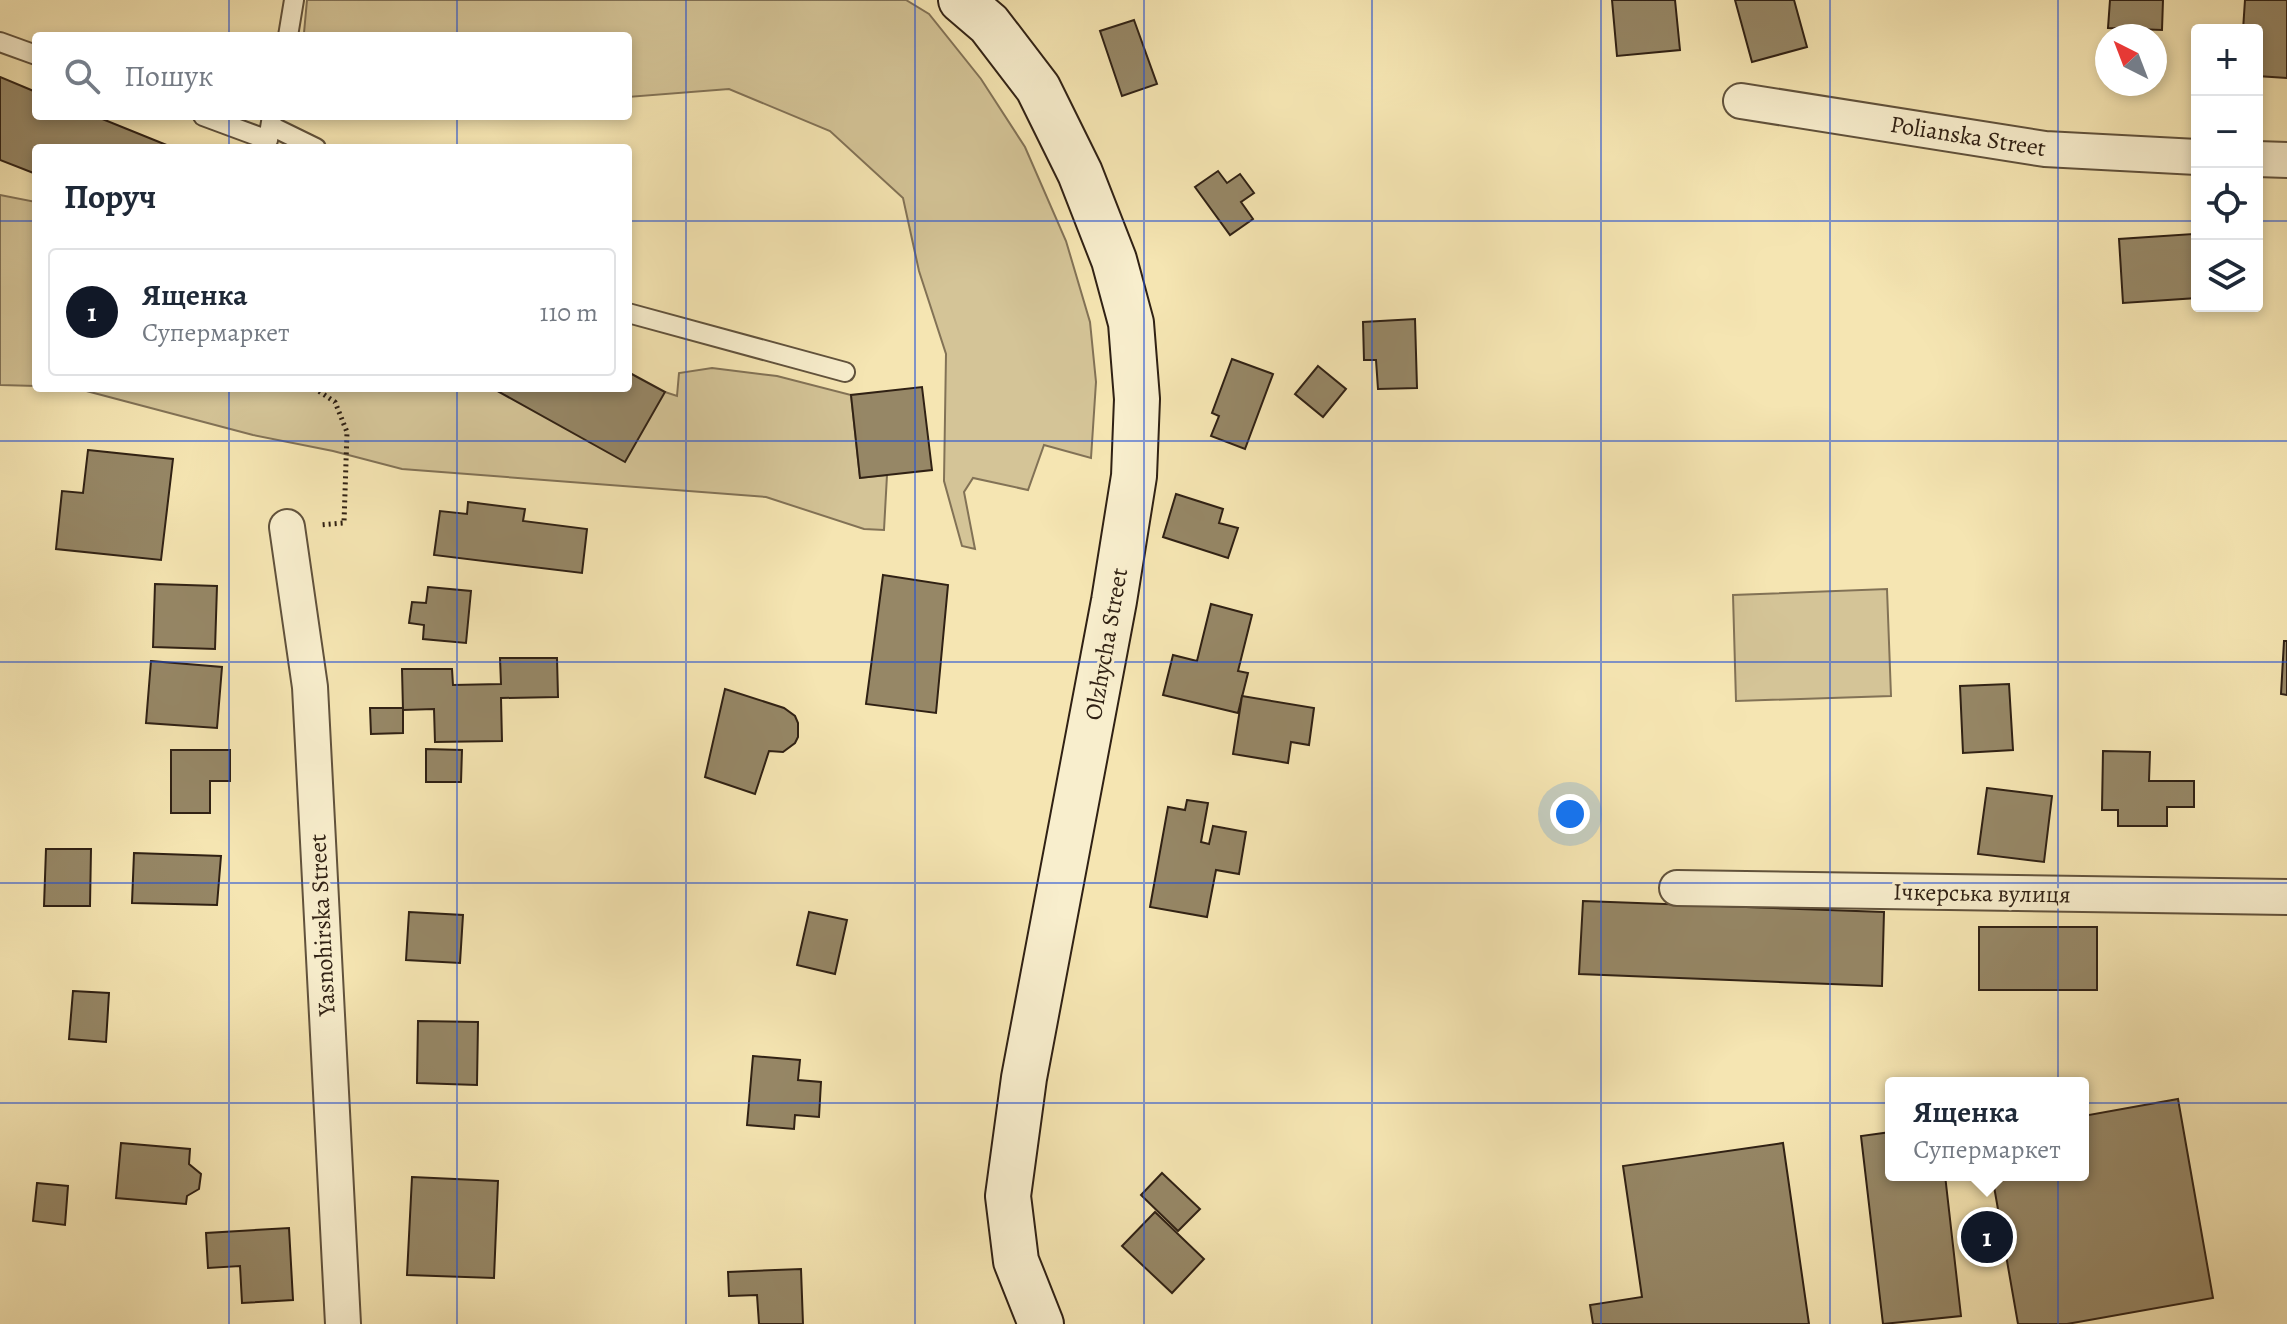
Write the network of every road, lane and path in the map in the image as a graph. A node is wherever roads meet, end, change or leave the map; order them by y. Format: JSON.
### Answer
{"nodes":[{"id":1,"x":294,"y":0,"type":"edge"},
{"id":2,"x":961,"y":0,"type":"edge"},
{"id":3,"x":289,"y":32,"type":"edge"},
{"id":4,"x":0,"y":42,"type":"edge"},
{"id":5,"x":32,"y":54,"type":"edge"},
{"id":6,"x":1741,"y":101,"type":"dead end"},
{"id":7,"x":214,"y":120,"type":"edge"},
{"id":8,"x":272,"y":121,"type":"edge"},
{"id":9,"x":309,"y":144,"type":"edge"},
{"id":10,"x":2191,"y":157,"type":"edge"},
{"id":11,"x":2263,"y":159,"type":"edge"},
{"id":12,"x":2287,"y":160,"type":"edge"},
{"id":13,"x":632,"y":314,"type":"edge"},
{"id":14,"x":845,"y":372,"type":"dead end"},
{"id":15,"x":320,"y":392,"type":"edge"},
{"id":16,"x":344,"y":523,"type":"dead end"},
{"id":17,"x":287,"y":527,"type":"dead end"},
{"id":18,"x":1677,"y":888,"type":"dead end"},
{"id":19,"x":2287,"y":897,"type":"edge"},
{"id":20,"x":343,"y":1324,"type":"edge"},
{"id":21,"x":1041,"y":1324,"type":"edge"}],
"edges":[{"from":1,"to":3,"type":"lane"},
{"from":2,"to":21,"type":"main road","name":"Olzhycha Street"},
{"from":4,"to":5,"type":"lane"},
{"from":6,"to":10,"type":"street","name":"Polianska Street"},
{"from":7,"to":8,"type":"lane"},
{"from":8,"to":9,"type":"lane"},
{"from":11,"to":12,"type":"street"},
{"from":13,"to":14,"type":"lane"},
{"from":15,"to":16,"type":"path"},
{"from":17,"to":20,"type":"street","name":"Yasnohirska Street"},
{"from":18,"to":19,"type":"street","name":"Ічкерська вулиця"}]}
